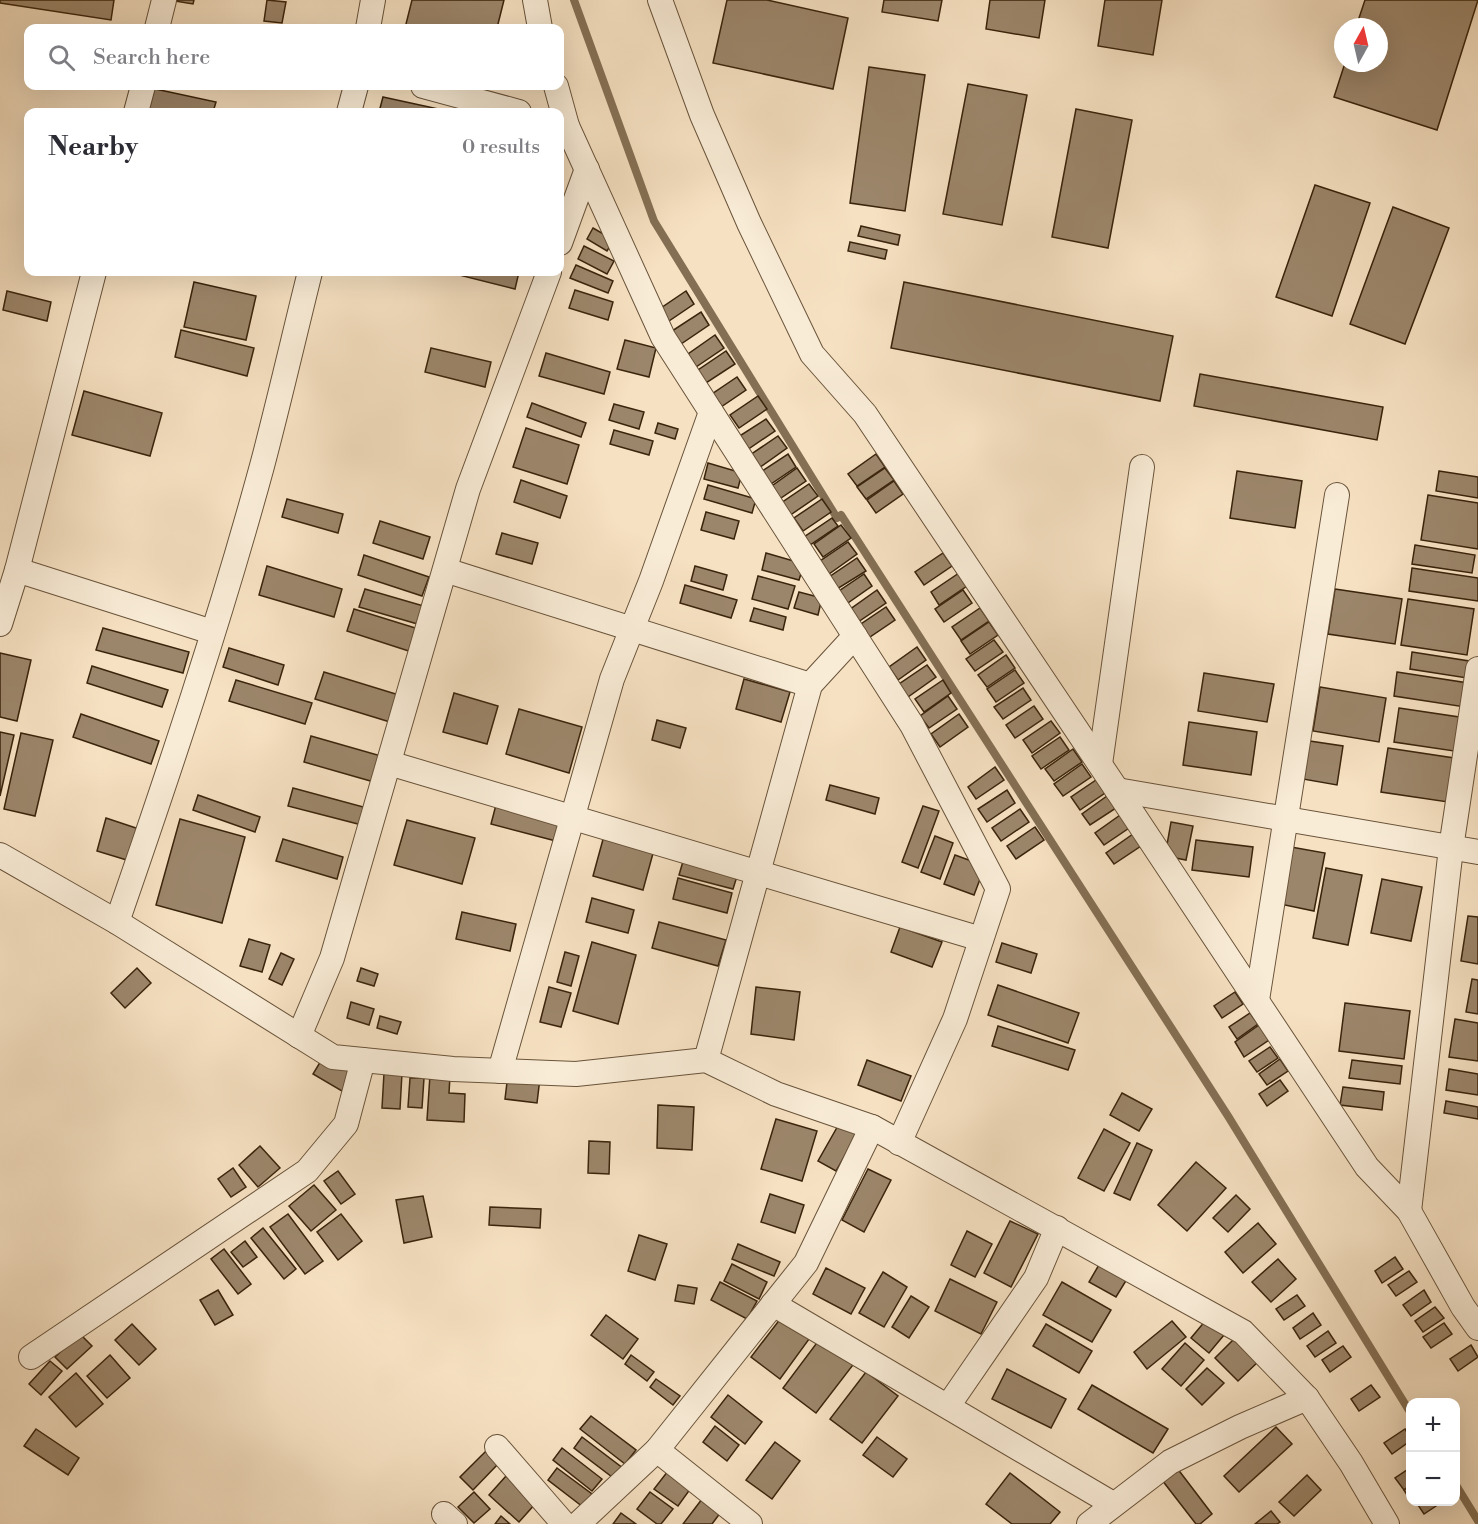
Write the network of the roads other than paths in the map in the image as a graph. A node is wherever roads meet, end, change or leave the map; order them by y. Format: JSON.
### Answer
{"nodes":[{"id":1,"x":164,"y":0,"type":"edge"},
{"id":2,"x":373,"y":0,"type":"edge"},
{"id":3,"x":535,"y":0,"type":"edge"},
{"id":4,"x":660,"y":0,"type":"edge"},
{"id":5,"x":158,"y":24,"type":"edge"},
{"id":6,"x":369,"y":24,"type":"edge"},
{"id":7,"x":539,"y":24,"type":"edge"},
{"id":8,"x":142,"y":90,"type":"edge"},
{"id":9,"x":355,"y":90,"type":"edge"},
{"id":10,"x":438,"y":90,"type":"edge"},
{"id":11,"x":557,"y":90,"type":"edge"},
{"id":12,"x":137,"y":108,"type":"edge"},
{"id":13,"x":350,"y":108,"type":"edge"},
{"id":14,"x":504,"y":108,"type":"edge"},
{"id":15,"x":560,"y":108,"type":"edge"},
{"id":16,"x":564,"y":127,"type":"edge"},
{"id":17,"x":587,"y":169,"type":"junction"},
{"id":18,"x":564,"y":232,"type":"edge"},
{"id":19,"x":93,"y":276,"type":"edge"},
{"id":20,"x":309,"y":276,"type":"edge"},
{"id":21,"x":548,"y":276,"type":"edge"},
{"id":22,"x":711,"y":412,"type":"junction"},
{"id":23,"x":1142,"y":467,"type":"dead end"},
{"id":24,"x":1337,"y":495,"type":"dead end"},
{"id":25,"x":17,"y":570,"type":"junction"},
{"id":26,"x":445,"y":570,"type":"junction"},
{"id":27,"x":0,"y":624,"type":"edge"},
{"id":28,"x":632,"y":629,"type":"junction"},
{"id":29,"x":212,"y":632,"type":"junction"},
{"id":30,"x":855,"y":636,"type":"junction"},
{"id":31,"x":1478,"y":669,"type":"edge"},
{"id":32,"x":810,"y":685,"type":"junction"},
{"id":33,"x":389,"y":763,"type":"junction"},
{"id":34,"x":1100,"y":764,"type":"junction"},
{"id":35,"x":1117,"y":790,"type":"junction"},
{"id":36,"x":572,"y":818,"type":"junction"},
{"id":37,"x":1285,"y":819,"type":"junction"},
{"id":38,"x":1451,"y":848,"type":"junction"},
{"id":39,"x":1478,"y":852,"type":"edge"},
{"id":40,"x":0,"y":855,"type":"edge"},
{"id":41,"x":758,"y":873,"type":"junction"},
{"id":42,"x":117,"y":922,"type":"junction"},
{"id":43,"x":981,"y":939,"type":"junction"},
{"id":44,"x":1257,"y":1000,"type":"junction"},
{"id":45,"x":299,"y":1035,"type":"junction"},
{"id":46,"x":363,"y":1060,"type":"junction"},
{"id":47,"x":706,"y":1060,"type":"junction"},
{"id":48,"x":500,"y":1071,"type":"junction"},
{"id":49,"x":872,"y":1127,"type":"junction"},
{"id":50,"x":899,"y":1143,"type":"junction"},
{"id":51,"x":1409,"y":1211,"type":"junction"},
{"id":52,"x":1057,"y":1228,"type":"junction"},
{"id":53,"x":773,"y":1304,"type":"junction"},
{"id":54,"x":1478,"y":1328,"type":"edge"},
{"id":55,"x":31,"y":1357,"type":"dead end"},
{"id":56,"x":1307,"y":1398,"type":"junction"},
{"id":57,"x":948,"y":1407,"type":"junction"},
{"id":58,"x":497,"y":1447,"type":"dead end"},
{"id":59,"x":657,"y":1450,"type":"junction"},
{"id":60,"x":1113,"y":1504,"type":"junction"},
{"id":61,"x":564,"y":1524,"type":"edge"},
{"id":62,"x":578,"y":1524,"type":"edge"},
{"id":63,"x":750,"y":1524,"type":"edge"},
{"id":64,"x":1089,"y":1524,"type":"edge"},
{"id":65,"x":1387,"y":1524,"type":"edge"}],
"edges":[{"from":1,"to":5,"type":"street"},
{"from":2,"to":6,"type":"street"},
{"from":3,"to":7,"type":"street"},
{"from":4,"to":34,"type":"street"},
{"from":8,"to":12,"type":"street"},
{"from":9,"to":13,"type":"street"},
{"from":10,"to":14,"type":"street"},
{"from":11,"to":15,"type":"street"},
{"from":16,"to":17,"type":"street"},
{"from":17,"to":18,"type":"street"},
{"from":17,"to":22,"type":"street"},
{"from":19,"to":25,"type":"street"},
{"from":20,"to":29,"type":"street"},
{"from":21,"to":26,"type":"street"},
{"from":22,"to":28,"type":"street"},
{"from":22,"to":30,"type":"street"},
{"from":23,"to":34,"type":"street"},
{"from":24,"to":37,"type":"street"},
{"from":25,"to":27,"type":"street"},
{"from":25,"to":29,"type":"street"},
{"from":26,"to":28,"type":"street"},
{"from":26,"to":33,"type":"street"},
{"from":28,"to":32,"type":"street"},
{"from":28,"to":36,"type":"street"},
{"from":29,"to":42,"type":"street"},
{"from":30,"to":32,"type":"street"},
{"from":30,"to":43,"type":"street"},
{"from":31,"to":38,"type":"street"},
{"from":32,"to":41,"type":"street"},
{"from":33,"to":36,"type":"street"},
{"from":33,"to":45,"type":"street"},
{"from":34,"to":35,"type":"street"},
{"from":35,"to":37,"type":"street"},
{"from":35,"to":44,"type":"street"},
{"from":36,"to":41,"type":"street"},
{"from":36,"to":48,"type":"street"},
{"from":37,"to":38,"type":"street"},
{"from":37,"to":44,"type":"street"},
{"from":38,"to":39,"type":"street"},
{"from":38,"to":51,"type":"street"},
{"from":40,"to":42,"type":"street"},
{"from":41,"to":43,"type":"street"},
{"from":41,"to":47,"type":"street"},
{"from":42,"to":45,"type":"street"},
{"from":43,"to":50,"type":"street"},
{"from":44,"to":51,"type":"street"},
{"from":45,"to":46,"type":"street"},
{"from":46,"to":48,"type":"street"},
{"from":46,"to":55,"type":"street"},
{"from":47,"to":48,"type":"street"},
{"from":47,"to":49,"type":"street"},
{"from":49,"to":50,"type":"street"},
{"from":49,"to":53,"type":"street"},
{"from":50,"to":52,"type":"street"},
{"from":51,"to":54,"type":"street"},
{"from":52,"to":56,"type":"street"},
{"from":52,"to":57,"type":"street"},
{"from":53,"to":57,"type":"street"},
{"from":53,"to":59,"type":"street"},
{"from":56,"to":60,"type":"street"},
{"from":56,"to":65,"type":"street"},
{"from":57,"to":60,"type":"street"},
{"from":58,"to":61,"type":"street"},
{"from":59,"to":62,"type":"street"},
{"from":59,"to":63,"type":"street"},
{"from":60,"to":64,"type":"street"}]}
